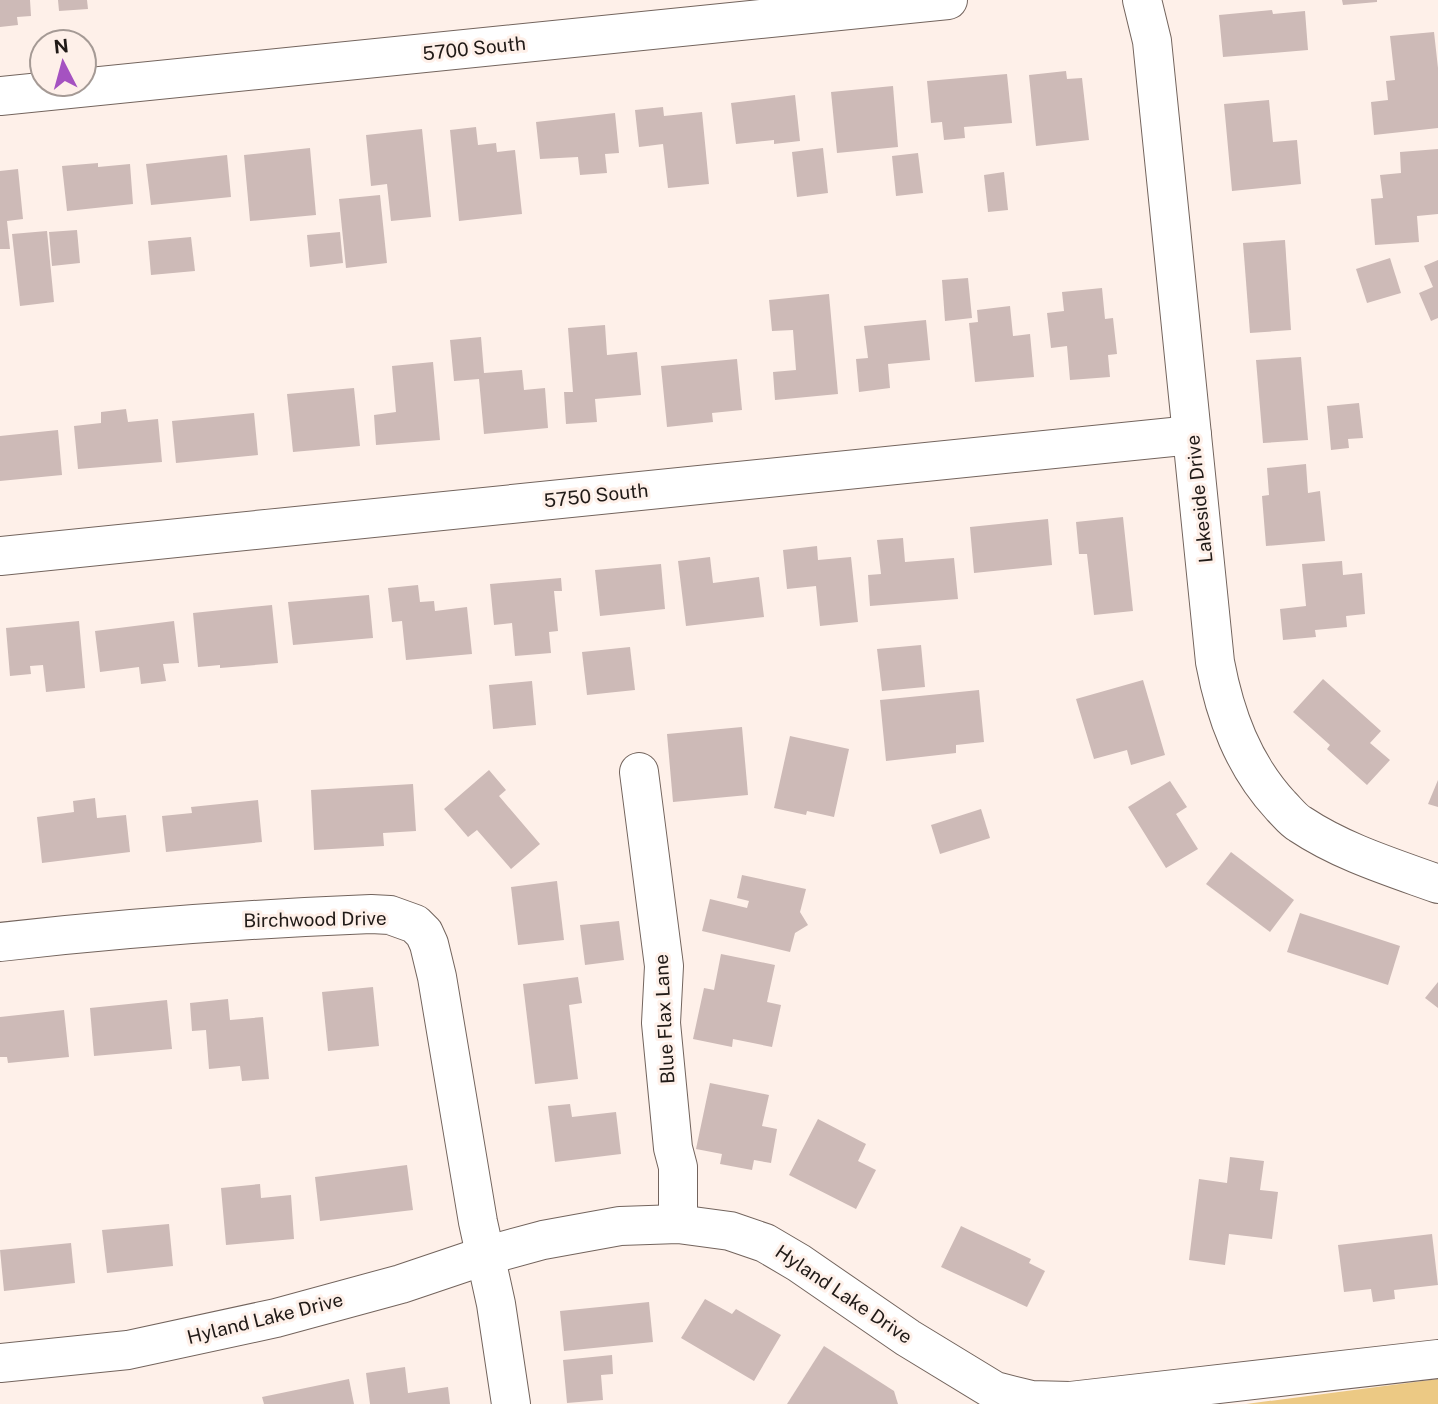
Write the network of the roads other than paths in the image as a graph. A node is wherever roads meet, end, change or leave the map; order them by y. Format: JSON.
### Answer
{"nodes":[{"id":1,"x":948,"y":0,"type":"edge"},
{"id":2,"x":1142,"y":0,"type":"edge"},
{"id":3,"x":0,"y":96,"type":"edge"},
{"id":4,"x":1192,"y":435,"type":"junction"},
{"id":5,"x":0,"y":556,"type":"edge"},
{"id":6,"x":639,"y":772,"type":"dead end"},
{"id":7,"x":1438,"y":884,"type":"edge"},
{"id":8,"x":0,"y":942,"type":"edge"},
{"id":9,"x":678,"y":1224,"type":"junction"},
{"id":10,"x":484,"y":1255,"type":"junction"},
{"id":11,"x":1438,"y":1359,"type":"edge"},
{"id":12,"x":0,"y":1363,"type":"edge"},
{"id":13,"x":511,"y":1404,"type":"edge"}],
"edges":[{"from":1,"to":3,"type":"street","name":"5700 South"},
{"from":2,"to":4,"type":"street","name":"Lakeside Drive"},
{"from":4,"to":5,"type":"street","name":"5750 South"},
{"from":4,"to":7,"type":"street","name":"Lakeside Drive"},
{"from":6,"to":9,"type":"street","name":"Blue Flax Lane"},
{"from":8,"to":10,"type":"street","name":"Birchwood Drive"},
{"from":9,"to":10,"type":"street","name":"Hyland Lake Drive"},
{"from":9,"to":11,"type":"street","name":"Hyland Lake Drive"},
{"from":10,"to":12,"type":"street","name":"Hyland Lake Drive"},
{"from":10,"to":13,"type":"street","name":"Birchwood Drive"}]}
